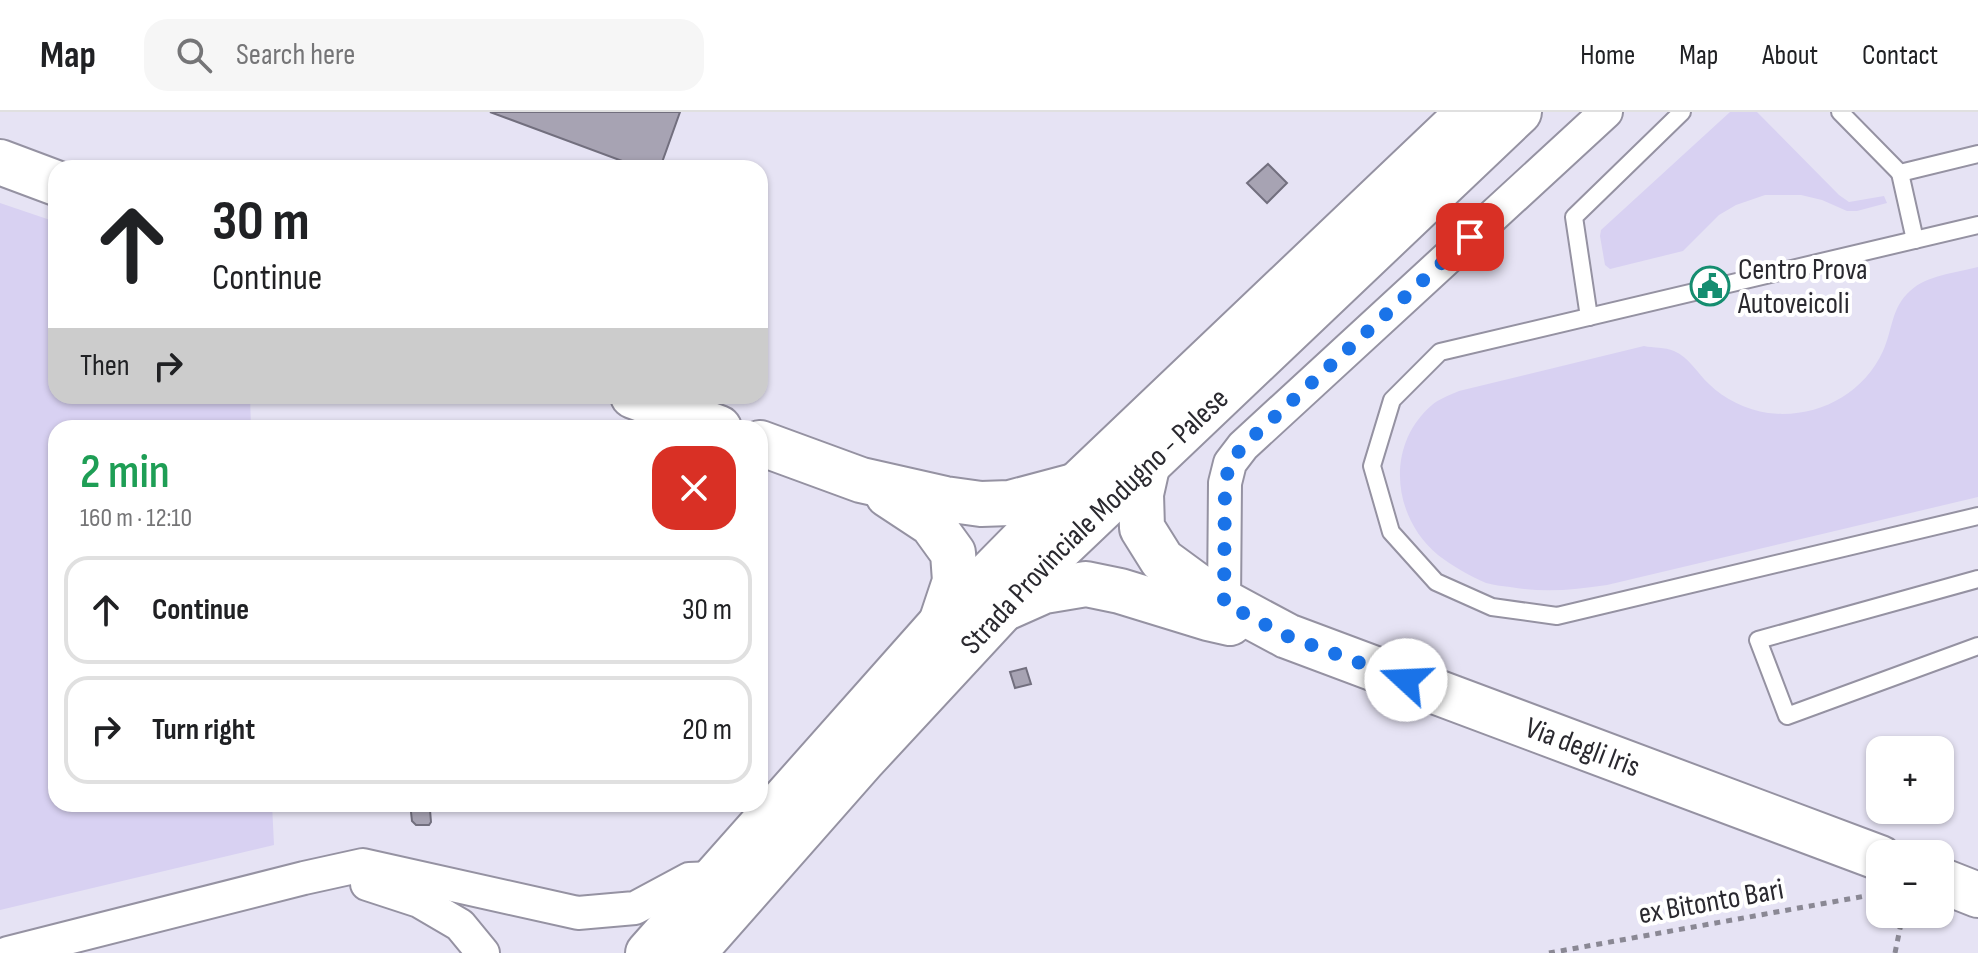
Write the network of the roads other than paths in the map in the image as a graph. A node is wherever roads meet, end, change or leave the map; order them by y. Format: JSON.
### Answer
{"nodes":[{"id":1,"x":1469,"y":112,"type":"edge"},
{"id":2,"x":1519,"y":112,"type":"edge"},
{"id":3,"x":1606,"y":112,"type":"edge"},
{"id":4,"x":1682,"y":112,"type":"edge"},
{"id":5,"x":1840,"y":112,"type":"edge"},
{"id":6,"x":1978,"y":154,"type":"edge"},
{"id":7,"x":0,"y":162,"type":"edge"},
{"id":8,"x":1900,"y":173,"type":"junction"},
{"id":9,"x":48,"y":180,"type":"edge"},
{"id":10,"x":1978,"y":225,"type":"edge"},
{"id":11,"x":1915,"y":240,"type":"junction"},
{"id":12,"x":1589,"y":317,"type":"junction"},
{"id":13,"x":654,"y":404,"type":"edge"},
{"id":14,"x":698,"y":420,"type":"edge"},
{"id":15,"x":768,"y":446,"type":"edge"},
{"id":16,"x":1147,"y":467,"type":"junction"},
{"id":17,"x":861,"y":480,"type":"junction"},
{"id":18,"x":1076,"y":486,"type":"junction"},
{"id":19,"x":1978,"y":516,"type":"edge"},
{"id":20,"x":1978,"y":579,"type":"edge"},
{"id":21,"x":1224,"y":603,"type":"junction"},
{"id":22,"x":1002,"y":610,"type":"junction"},
{"id":23,"x":941,"y":623,"type":"junction"},
{"id":24,"x":1287,"y":636,"type":"junction"},
{"id":25,"x":1978,"y":646,"type":"edge"},
{"id":26,"x":1866,"y":853,"type":"edge"},
{"id":27,"x":304,"y":878,"type":"junction"},
{"id":28,"x":713,"y":878,"type":"junction"},
{"id":29,"x":1954,"y":886,"type":"edge"},
{"id":30,"x":1978,"y":895,"type":"edge"},
{"id":31,"x":8,"y":953,"type":"edge"},
{"id":32,"x":483,"y":953,"type":"edge"},
{"id":33,"x":648,"y":953,"type":"edge"},
{"id":34,"x":693,"y":953,"type":"edge"}],
"edges":[{"from":1,"to":18,"type":"main road","name":"Strada Provinciale Modugno - Palese"},
{"from":2,"to":16,"type":"main road","name":"Strada Provinciale Modugno - Palese"},
{"from":3,"to":21,"type":"street"},
{"from":4,"to":12,"type":"lane"},
{"from":5,"to":8,"type":"lane"},
{"from":6,"to":8,"type":"lane"},
{"from":7,"to":9,"type":"main road"},
{"from":8,"to":11,"type":"lane"},
{"from":10,"to":11,"type":"lane"},
{"from":11,"to":12,"type":"lane"},
{"from":12,"to":19,"type":"lane"},
{"from":13,"to":14,"type":"main road"},
{"from":15,"to":17,"type":"main road"},
{"from":16,"to":21,"type":"main road"},
{"from":16,"to":22,"type":"main road","name":"Strada Provinciale Modugno - Palese"},
{"from":17,"to":18,"type":"main road"},
{"from":17,"to":23,"type":"main road"},
{"from":18,"to":23,"type":"main road","name":"Strada Provinciale Modugno - Palese"},
{"from":20,"to":25,"type":"lane"},
{"from":21,"to":24,"type":"main road"},
{"from":22,"to":24,"type":"main road"},
{"from":22,"to":34,"type":"main road","name":"Strada Provinciale Modugno - Palese"},
{"from":23,"to":28,"type":"main road","name":"Strada Provinciale Modugno - Palese"},
{"from":24,"to":26,"type":"main road","name":"Via degli Iris"},
{"from":27,"to":28,"type":"street"},
{"from":27,"to":31,"type":"street"},
{"from":27,"to":32,"type":"street"},
{"from":28,"to":33,"type":"main road","name":"Strada Provinciale Modugno - Palese"},
{"from":29,"to":30,"type":"main road"}]}
